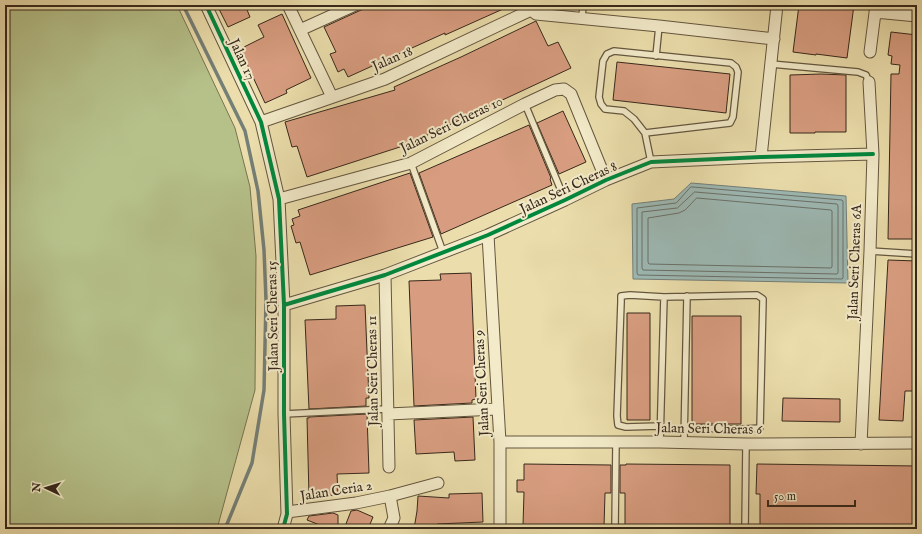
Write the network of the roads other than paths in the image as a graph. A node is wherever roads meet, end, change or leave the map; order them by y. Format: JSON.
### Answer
{"nodes":[{"id":1,"x":206,"y":5,"type":"edge"},
{"id":2,"x":288,"y":5,"type":"edge"},
{"id":3,"x":355,"y":5,"type":"edge"},
{"id":4,"x":583,"y":5,"type":"edge"},
{"id":5,"x":777,"y":5,"type":"edge"},
{"id":6,"x":531,"y":8,"type":"edge"},
{"id":7,"x":875,"y":8,"type":"edge"},
{"id":8,"x":917,"y":16,"type":"edge"},
{"id":9,"x":582,"y":18,"type":"junction"},
{"id":10,"x":659,"y":26,"type":"junction"},
{"id":11,"x":300,"y":30,"type":"junction"},
{"id":12,"x":774,"y":39,"type":"junction"},
{"id":13,"x":870,"y":52,"type":"dead end"},
{"id":14,"x":656,"y":56,"type":"junction"},
{"id":15,"x":771,"y":64,"type":"junction"},
{"id":16,"x":869,"y":82,"type":"joint"},
{"id":17,"x":332,"y":97,"type":"junction"},
{"id":18,"x":525,"y":104,"type":"junction"},
{"id":19,"x":261,"y":122,"type":"junction"},
{"id":20,"x":645,"y":133,"type":"junction"},
{"id":21,"x":873,"y":154,"type":"junction"},
{"id":22,"x":761,"y":157,"type":"junction"},
{"id":23,"x":411,"y":162,"type":"junction"},
{"id":24,"x":651,"y":162,"type":"junction"},
{"id":25,"x":606,"y":180,"type":"junction"},
{"id":26,"x":279,"y":200,"type":"junction"},
{"id":27,"x":566,"y":200,"type":"junction"},
{"id":28,"x":488,"y":235,"type":"junction"},
{"id":29,"x":870,"y":251,"type":"junction"},
{"id":30,"x":443,"y":252,"type":"junction"},
{"id":31,"x":917,"y":254,"type":"edge"},
{"id":32,"x":385,"y":275,"type":"junction"},
{"id":33,"x":687,"y":296,"type":"junction"},
{"id":34,"x":664,"y":297,"type":"junction"},
{"id":35,"x":284,"y":305,"type":"junction"},
{"id":36,"x":497,"y":409,"type":"junction"},
{"id":37,"x":388,"y":411,"type":"junction"},
{"id":38,"x":284,"y":414,"type":"junction"},
{"id":39,"x":660,"y":426,"type":"junction"},
{"id":40,"x":684,"y":428,"type":"junction"},
{"id":41,"x":500,"y":442,"type":"junction"},
{"id":42,"x":616,"y":442,"type":"junction"},
{"id":43,"x":660,"y":442,"type":"junction"},
{"id":44,"x":684,"y":442,"type":"junction"},
{"id":45,"x":917,"y":443,"type":"edge"},
{"id":46,"x":746,"y":444,"type":"junction"},
{"id":47,"x":861,"y":444,"type":"junction"},
{"id":48,"x":389,"y":467,"type":"dead end"},
{"id":49,"x":438,"y":483,"type":"dead end"},
{"id":50,"x":390,"y":496,"type":"junction"},
{"id":51,"x":287,"y":512,"type":"junction"},
{"id":52,"x":283,"y":529,"type":"edge"},
{"id":53,"x":389,"y":529,"type":"edge"},
{"id":54,"x":500,"y":529,"type":"edge"},
{"id":55,"x":615,"y":529,"type":"edge"},
{"id":56,"x":745,"y":529,"type":"edge"}],
"edges":[{"from":1,"to":19,"type":"street","name":"Jalan 17"},
{"from":2,"to":11,"type":"street"},
{"from":3,"to":11,"type":"street"},
{"from":4,"to":9,"type":"lane"},
{"from":5,"to":12,"type":"street"},
{"from":6,"to":9,"type":"street"},
{"from":6,"to":17,"type":"street","name":"Jalan 18"},
{"from":7,"to":8,"type":"street"},
{"from":7,"to":13,"type":"street"},
{"from":9,"to":10,"type":"street"},
{"from":10,"to":12,"type":"street"},
{"from":10,"to":14,"type":"lane"},
{"from":11,"to":17,"type":"street"},
{"from":12,"to":15,"type":"street"},
{"from":14,"to":20,"type":"lane"},
{"from":14,"to":20,"type":"lane"},
{"from":15,"to":16,"type":"lane"},
{"from":15,"to":22,"type":"street"},
{"from":16,"to":21,"type":"street","name":"Jalan Seri Cheras 6A"},
{"from":17,"to":19,"type":"street","name":"Jalan 18"},
{"from":18,"to":23,"type":"street","name":"Jalan Seri Cheras 10"},
{"from":18,"to":25,"type":"street","name":"Jalan Seri Cheras 10"},
{"from":18,"to":27,"type":"lane"},
{"from":19,"to":26,"type":"street","name":"Jalan Seri Cheras 15"},
{"from":20,"to":24,"type":"lane"},
{"from":21,"to":22,"type":"street","name":"Jalan Seri Cheras 8"},
{"from":21,"to":29,"type":"street","name":"Jalan Seri Cheras 6A"},
{"from":22,"to":24,"type":"street","name":"Jalan Seri Cheras 8"},
{"from":23,"to":26,"type":"street","name":"Jalan Seri Cheras 10"},
{"from":23,"to":30,"type":"lane"},
{"from":24,"to":25,"type":"street","name":"Jalan Seri Cheras 8"},
{"from":25,"to":27,"type":"street","name":"Jalan Seri Cheras 8"},
{"from":26,"to":35,"type":"street","name":"Jalan Seri Cheras 15"},
{"from":27,"to":28,"type":"street","name":"Jalan Seri Cheras 8"},
{"from":28,"to":30,"type":"street","name":"Jalan Seri Cheras 8"},
{"from":28,"to":36,"type":"street","name":"Jalan Seri Cheras 9"},
{"from":29,"to":31,"type":"lane"},
{"from":29,"to":47,"type":"street","name":"Jalan Seri Cheras 6A"},
{"from":30,"to":32,"type":"street","name":"Jalan Seri Cheras 8"},
{"from":32,"to":35,"type":"street","name":"Jalan Seri Cheras 8"},
{"from":32,"to":37,"type":"street","name":"Jalan Seri Cheras 11"},
{"from":33,"to":34,"type":"lane"},
{"from":33,"to":40,"type":"lane"},
{"from":33,"to":40,"type":"lane"},
{"from":34,"to":39,"type":"lane"},
{"from":34,"to":39,"type":"lane"},
{"from":35,"to":38,"type":"street","name":"Jalan Seri Cheras 15"},
{"from":36,"to":37,"type":"street"},
{"from":36,"to":41,"type":"street","name":"Jalan Seri Cheras 9"},
{"from":37,"to":38,"type":"lane"},
{"from":37,"to":48,"type":"street","name":"Jalan Seri Cheras 11"},
{"from":38,"to":51,"type":"street","name":"Jalan Seri Cheras 15"},
{"from":39,"to":43,"type":"lane"},
{"from":40,"to":44,"type":"lane"},
{"from":41,"to":42,"type":"street","name":"Jalan Seri Cheras 6"},
{"from":41,"to":54,"type":"street","name":"Jalan Seri Cheras 9"},
{"from":42,"to":43,"type":"street","name":"Jalan Seri Cheras 6"},
{"from":42,"to":55,"type":"lane"},
{"from":43,"to":44,"type":"street","name":"Jalan Seri Cheras 6"},
{"from":44,"to":46,"type":"street","name":"Jalan Seri Cheras 6"},
{"from":45,"to":47,"type":"street","name":"Jalan Seri Cheras 6"},
{"from":46,"to":47,"type":"street","name":"Jalan Seri Cheras 6"},
{"from":46,"to":56,"type":"lane"},
{"from":49,"to":50,"type":"street","name":"Jalan Ceria 2"},
{"from":50,"to":51,"type":"street","name":"Jalan Ceria 2"},
{"from":50,"to":53,"type":"street","name":"Jalan Ceria 2"},
{"from":51,"to":52,"type":"street","name":"Jalan Seri Cheras 15"}]}
